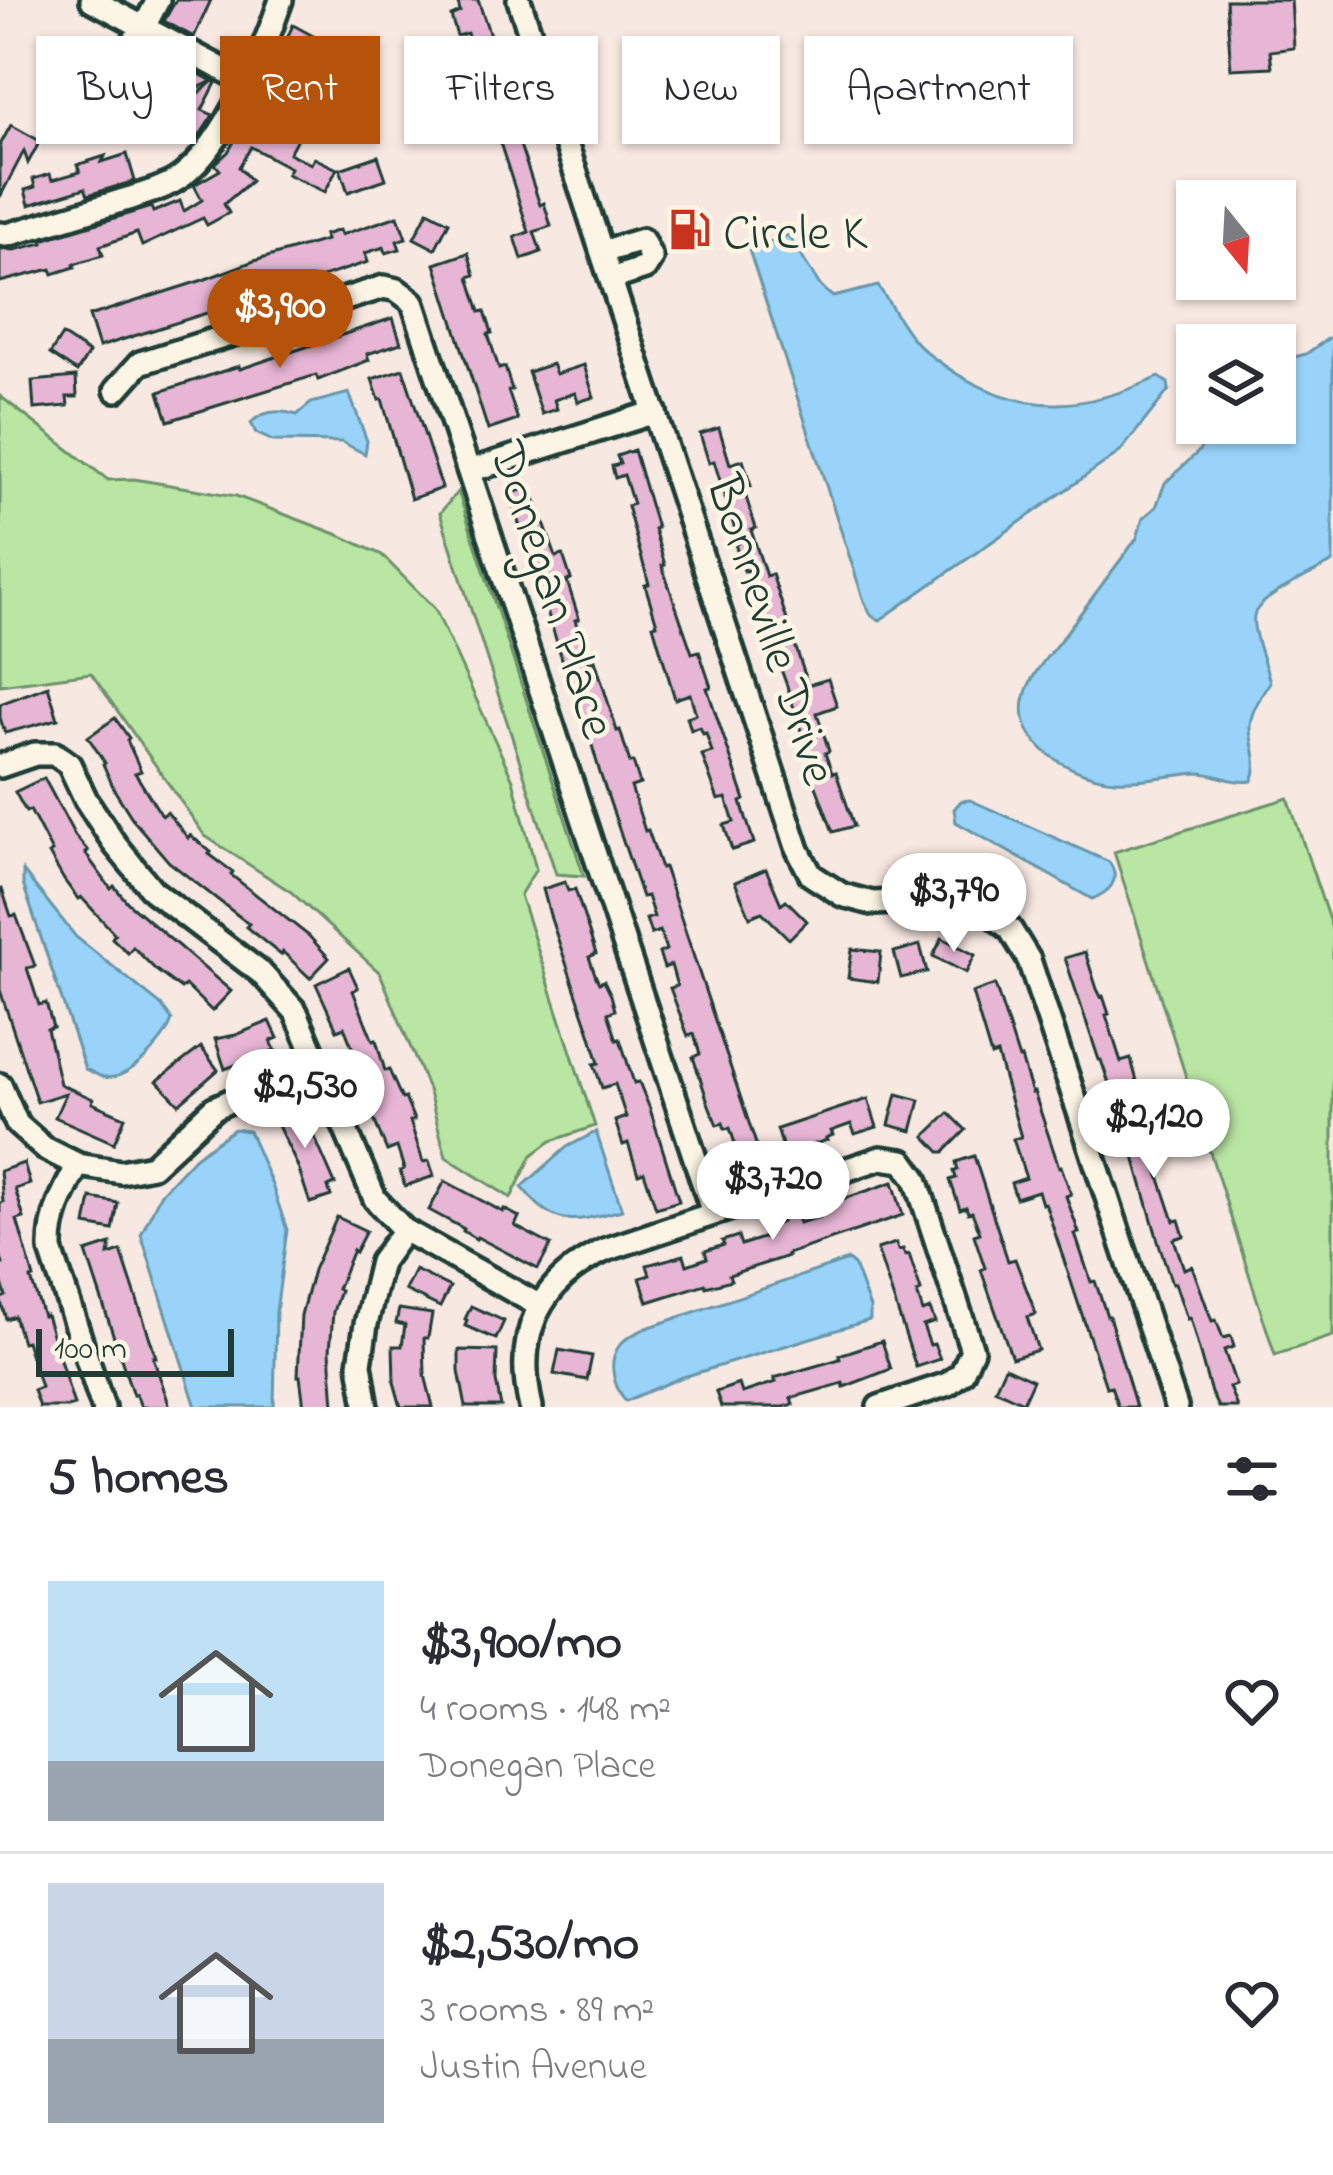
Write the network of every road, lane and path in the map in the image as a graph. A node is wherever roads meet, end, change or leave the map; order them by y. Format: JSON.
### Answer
{"nodes":[{"id":1,"x":92,"y":0,"type":"edge"},
{"id":2,"x":158,"y":0,"type":"edge"},
{"id":3,"x":281,"y":0,"type":"edge"},
{"id":4,"x":519,"y":0,"type":"edge"},
{"id":5,"x":144,"y":28,"type":"junction"},
{"id":6,"x":138,"y":36,"type":"edge"},
{"id":7,"x":266,"y":36,"type":"edge"},
{"id":8,"x":220,"y":66,"type":"edge"},
{"id":9,"x":220,"y":132,"type":"edge"},
{"id":10,"x":0,"y":234,"type":"edge"},
{"id":11,"x":602,"y":252,"type":"junction"},
{"id":12,"x":611,"y":279,"type":"junction"},
{"id":13,"x":116,"y":390,"type":"dead end"},
{"id":14,"x":655,"y":412,"type":"junction"},
{"id":15,"x":469,"y":471,"type":"junction"},
{"id":16,"x":0,"y":766,"type":"edge"},
{"id":17,"x":316,"y":1063,"type":"junction"},
{"id":18,"x":0,"y":1085,"type":"edge"},
{"id":19,"x":78,"y":1165,"type":"junction"},
{"id":20,"x":713,"y":1213,"type":"junction"},
{"id":21,"x":404,"y":1230,"type":"junction"},
{"id":22,"x":540,"y":1306,"type":"junction"},
{"id":23,"x":103,"y":1407,"type":"edge"},
{"id":24,"x":367,"y":1407,"type":"edge"},
{"id":25,"x":531,"y":1407,"type":"edge"},
{"id":26,"x":879,"y":1407,"type":"edge"},
{"id":27,"x":1175,"y":1407,"type":"edge"}],
"edges":[{"from":1,"to":5,"type":"street"},
{"from":2,"to":5,"type":"street"},
{"from":3,"to":7,"type":"street"},
{"from":4,"to":11,"type":"street","name":"Bonneville Drive"},
{"from":5,"to":6,"type":"street"},
{"from":5,"to":8,"type":"street"},
{"from":9,"to":10,"type":"street"},
{"from":11,"to":12,"type":"street","name":"Bonneville Drive"},
{"from":11,"to":12,"type":"street"},
{"from":12,"to":14,"type":"street","name":"Bonneville Drive"},
{"from":13,"to":15,"type":"street","name":"Donegan Place"},
{"from":14,"to":15,"type":"street"},
{"from":14,"to":27,"type":"street","name":"Bonneville Drive"},
{"from":15,"to":20,"type":"street","name":"Donegan Place"},
{"from":16,"to":17,"type":"street"},
{"from":17,"to":19,"type":"street"},
{"from":17,"to":21,"type":"street"},
{"from":18,"to":19,"type":"street"},
{"from":19,"to":23,"type":"street"},
{"from":20,"to":22,"type":"street"},
{"from":20,"to":26,"type":"street"},
{"from":21,"to":22,"type":"street"},
{"from":21,"to":24,"type":"street"},
{"from":22,"to":25,"type":"street"}]}
